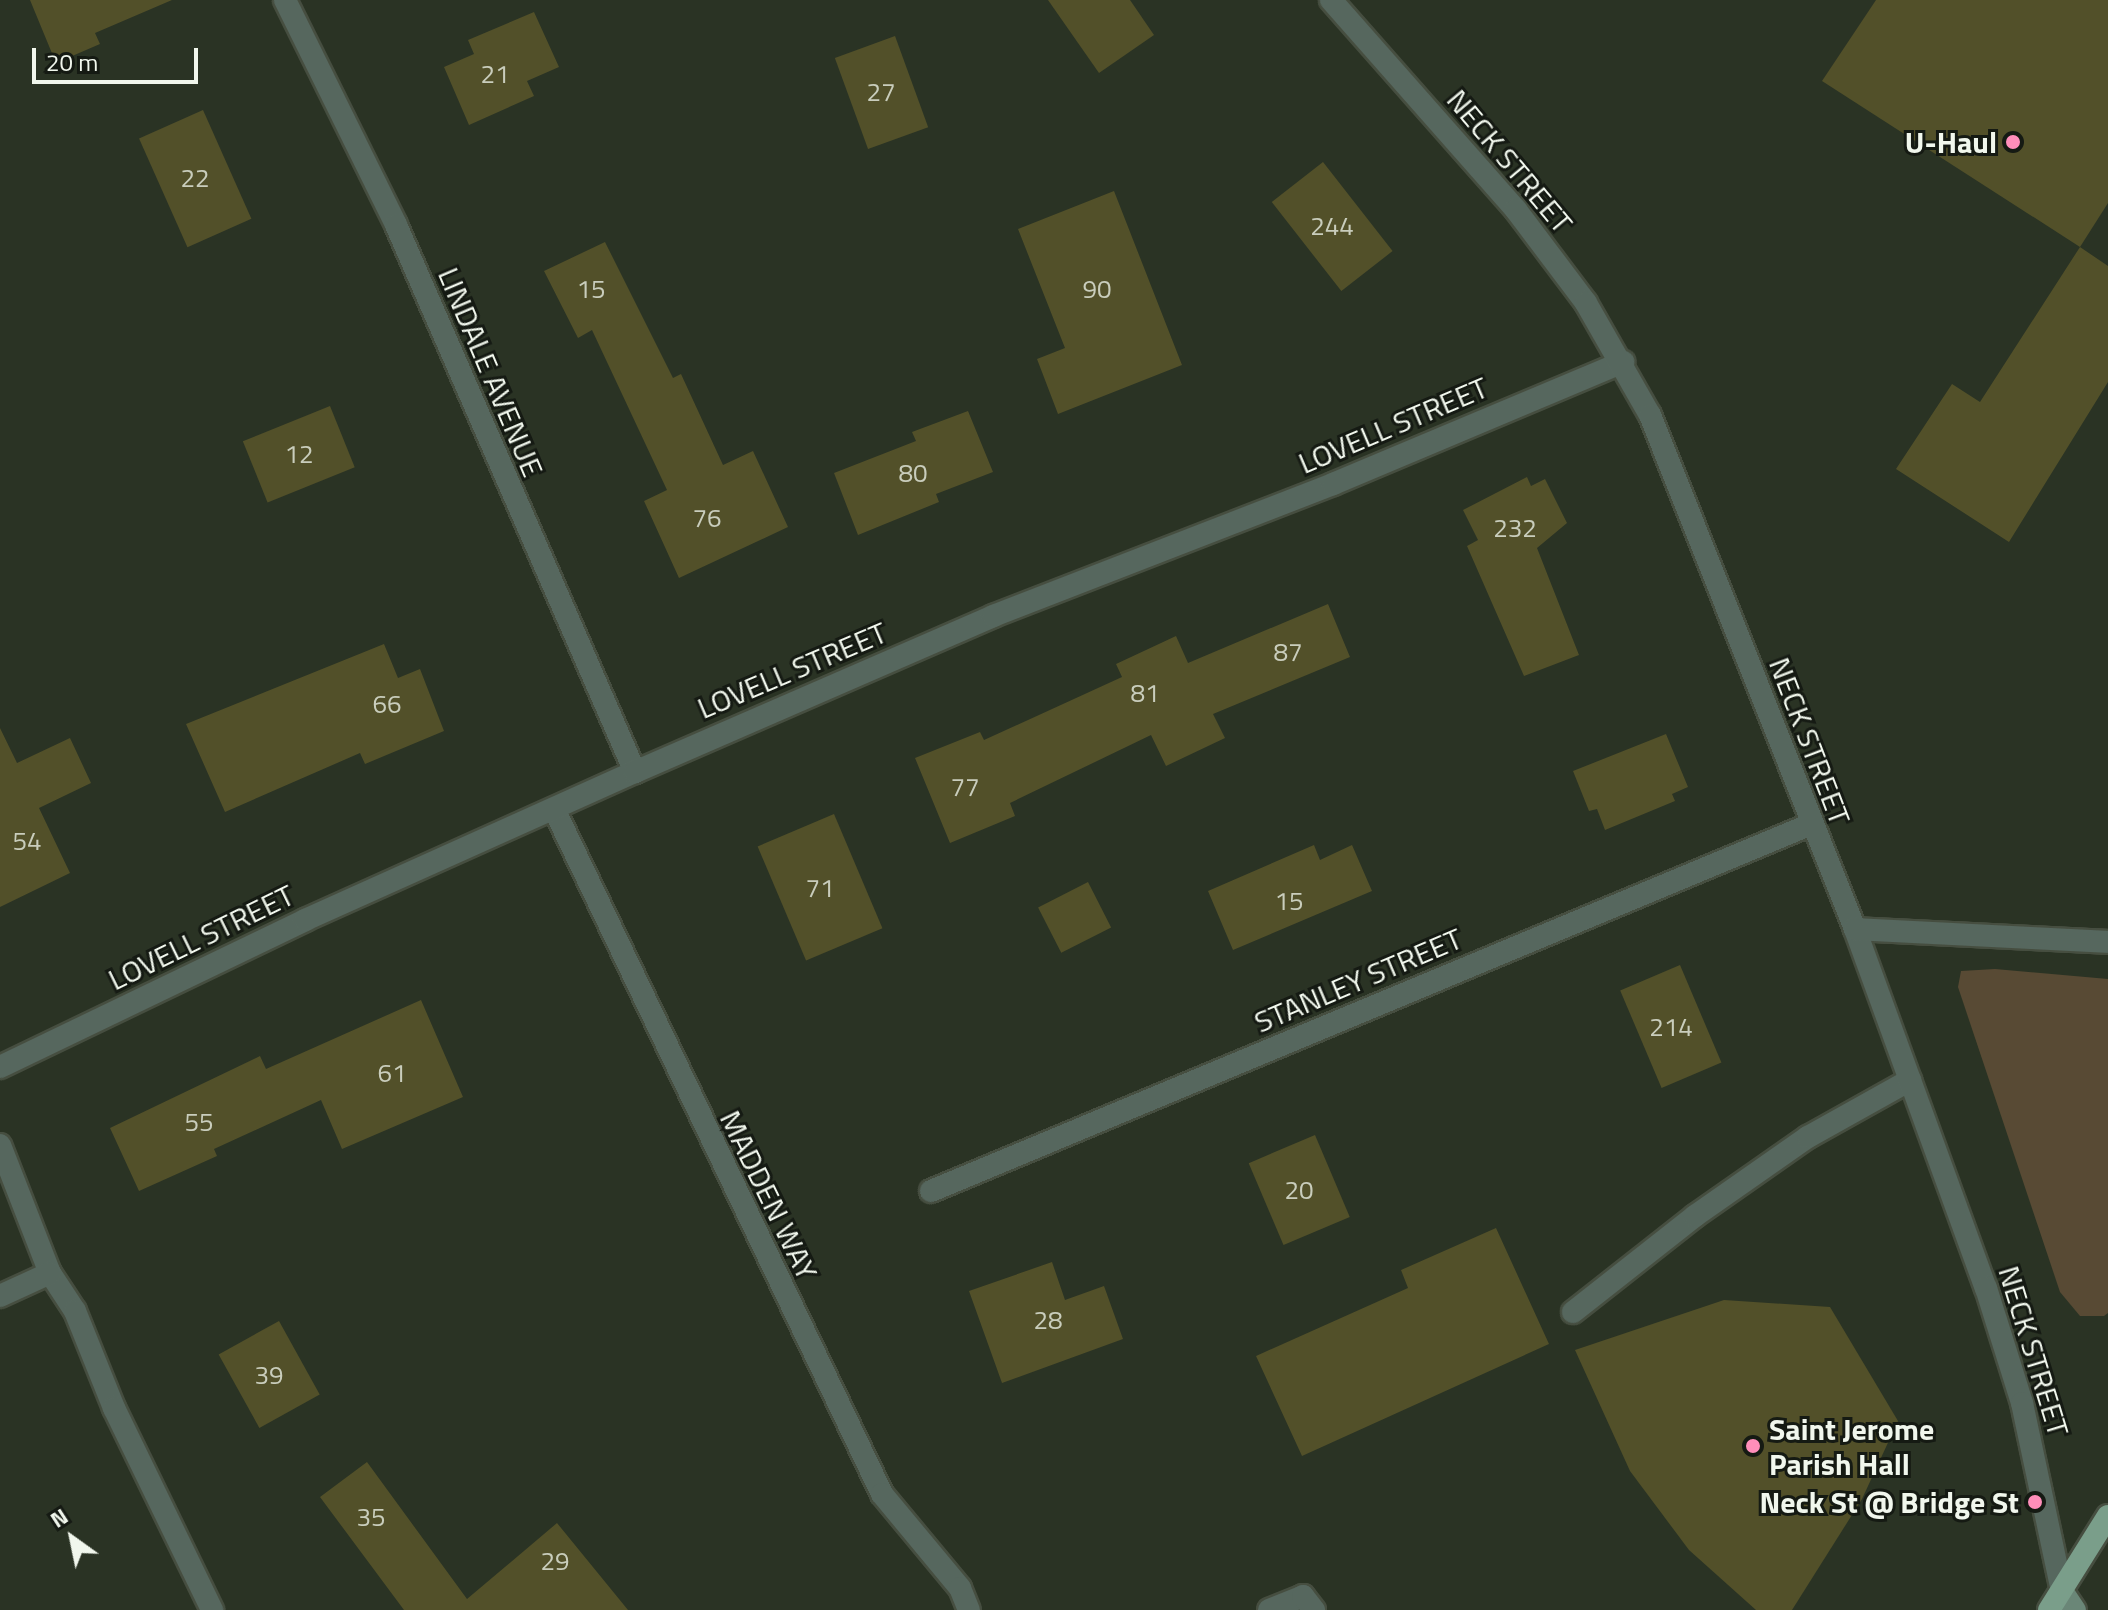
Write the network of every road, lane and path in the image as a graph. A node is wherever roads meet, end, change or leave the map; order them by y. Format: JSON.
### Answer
{"nodes":[{"id":1,"x":285,"y":0,"type":"edge"},
{"id":2,"x":1331,"y":0,"type":"edge"},
{"id":3,"x":1623,"y":362,"type":"junction"},
{"id":4,"x":635,"y":772,"type":"junction"},
{"id":5,"x":554,"y":809,"type":"junction"},
{"id":6,"x":1809,"y":825,"type":"junction"},
{"id":7,"x":1855,"y":929,"type":"junction"},
{"id":8,"x":2108,"y":942,"type":"edge"},
{"id":9,"x":0,"y":1067,"type":"edge"},
{"id":10,"x":1910,"y":1080,"type":"junction"},
{"id":11,"x":0,"y":1145,"type":"edge"},
{"id":12,"x":931,"y":1191,"type":"dead end"},
{"id":13,"x":50,"y":1273,"type":"junction"},
{"id":14,"x":0,"y":1296,"type":"edge"},
{"id":15,"x":1573,"y":1312,"type":"dead end"},
{"id":16,"x":2108,"y":1516,"type":"edge"},
{"id":17,"x":2062,"y":1591,"type":"junction"},
{"id":18,"x":212,"y":1610,"type":"edge"},
{"id":19,"x":969,"y":1610,"type":"edge"},
{"id":20,"x":1269,"y":1610,"type":"edge"},
{"id":21,"x":1314,"y":1610,"type":"edge"},
{"id":22,"x":2049,"y":1610,"type":"edge"},
{"id":23,"x":2075,"y":1610,"type":"edge"}],
"edges":[{"from":1,"to":4,"type":"street","name":"LINDALE AVENUE"},
{"from":2,"to":3,"type":"street","name":"NECK STREET"},
{"from":3,"to":4,"type":"street","name":"LOVELL STREET"},
{"from":3,"to":6,"type":"street","name":"NECK STREET"},
{"from":4,"to":5,"type":"street","name":"LOVELL STREET"},
{"from":5,"to":9,"type":"street","name":"LOVELL STREET"},
{"from":5,"to":19,"type":"street","name":"MADDEN WAY"},
{"from":6,"to":7,"type":"street","name":"NECK STREET"},
{"from":6,"to":12,"type":"street","name":"STANLEY STREET"},
{"from":7,"to":8,"type":"street"},
{"from":7,"to":10,"type":"street","name":"NECK STREET"},
{"from":10,"to":15,"type":"street"},
{"from":10,"to":17,"type":"street","name":"NECK STREET"},
{"from":11,"to":13,"type":"street"},
{"from":13,"to":14,"type":"street"},
{"from":13,"to":18,"type":"street"},
{"from":16,"to":17,"type":"main road"},
{"from":17,"to":22,"type":"main road"},
{"from":17,"to":23,"type":"main road"},
{"from":20,"to":21,"type":"street"}]}
